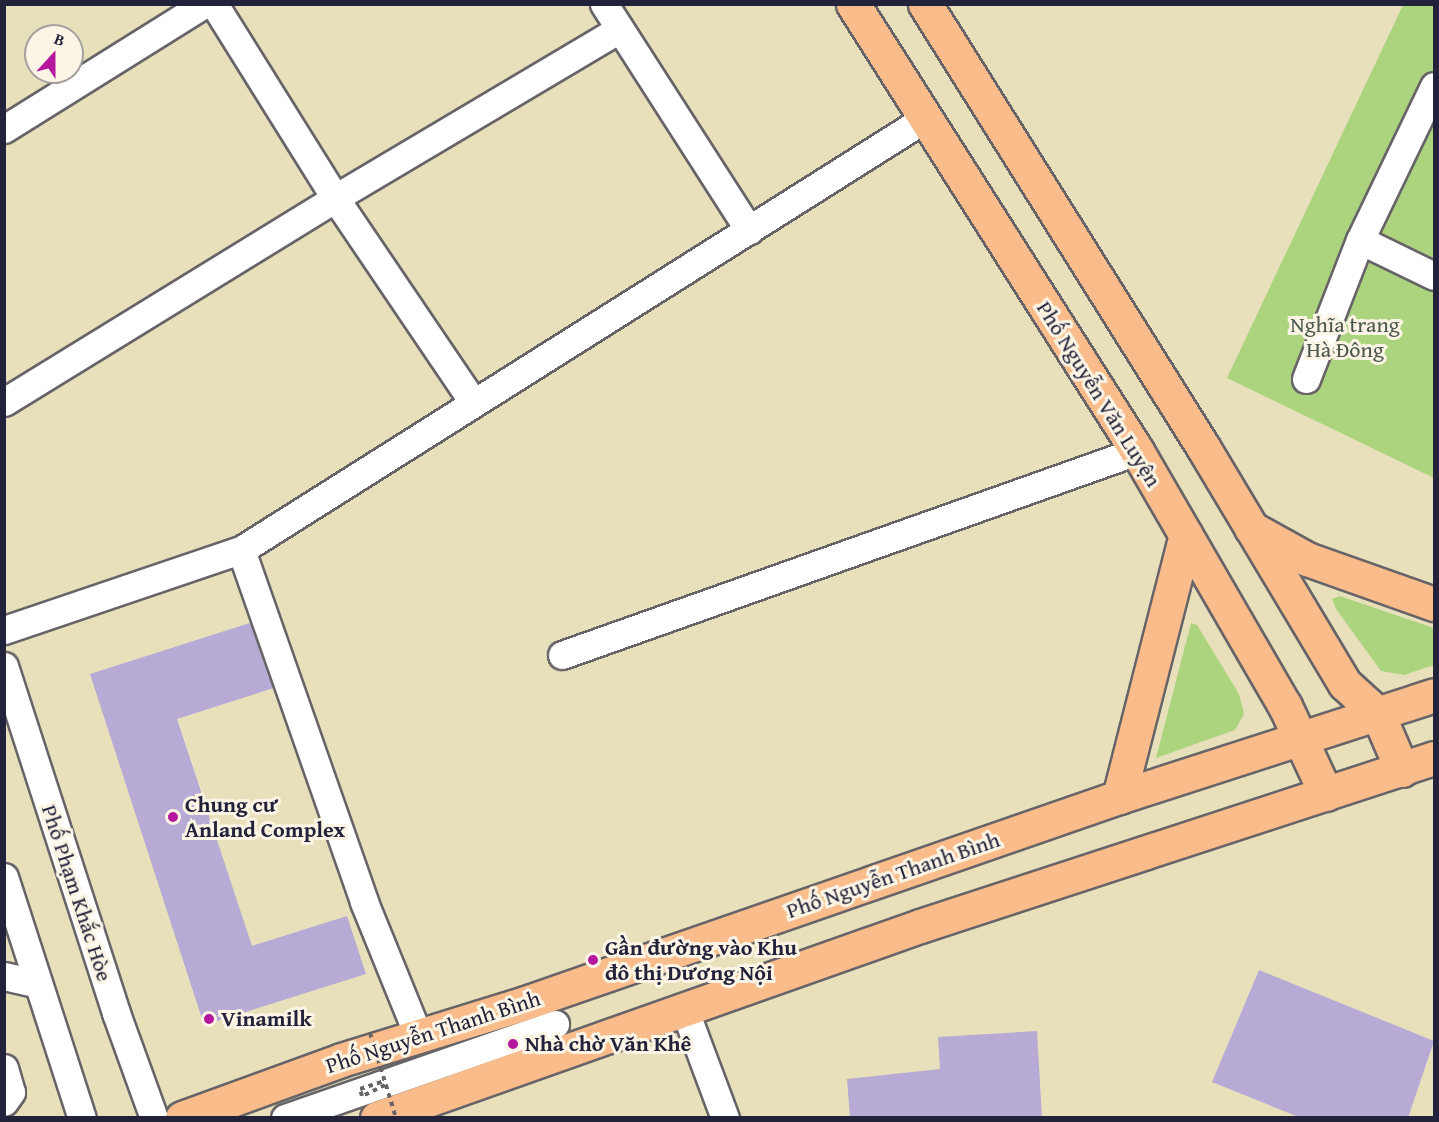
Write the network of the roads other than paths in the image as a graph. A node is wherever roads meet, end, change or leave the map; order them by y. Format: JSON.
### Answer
{"nodes":[{"id":1,"x":204,"y":4,"type":"edge"},
{"id":2,"x":214,"y":4,"type":"edge"},
{"id":3,"x":604,"y":4,"type":"edge"},
{"id":4,"x":853,"y":4,"type":"edge"},
{"id":5,"x":925,"y":4,"type":"edge"},
{"id":6,"x":620,"y":29,"type":"junction"},
{"id":7,"x":1434,"y":87,"type":"edge"},
{"id":8,"x":924,"y":119,"type":"junction"},
{"id":9,"x":4,"y":129,"type":"edge"},
{"id":10,"x":1425,"y":129,"type":"edge"},
{"id":11,"x":335,"y":198,"type":"junction"},
{"id":12,"x":749,"y":230,"type":"junction"},
{"id":13,"x":1360,"y":240,"type":"junction"},
{"id":14,"x":1434,"y":276,"type":"edge"},
{"id":15,"x":1306,"y":379,"type":"dead end"},
{"id":16,"x":4,"y":402,"type":"edge"},
{"id":17,"x":473,"y":402,"type":"junction"},
{"id":18,"x":1137,"y":451,"type":"junction"},
{"id":19,"x":1251,"y":528,"type":"junction"},
{"id":20,"x":1186,"y":535,"type":"junction"},
{"id":21,"x":241,"y":550,"type":"junction"},
{"id":22,"x":1434,"y":604,"type":"edge"},
{"id":23,"x":4,"y":630,"type":"edge"},
{"id":24,"x":562,"y":655,"type":"dead end"},
{"id":25,"x":4,"y":666,"type":"edge"},
{"id":26,"x":1434,"y":695,"type":"edge"},
{"id":27,"x":1378,"y":714,"type":"junction"},
{"id":28,"x":1300,"y":737,"type":"junction"},
{"id":29,"x":1434,"y":758,"type":"edge"},
{"id":30,"x":1402,"y":770,"type":"junction"},
{"id":31,"x":1326,"y":794,"type":"junction"},
{"id":32,"x":1119,"y":797,"type":"junction"},
{"id":33,"x":4,"y":877,"type":"edge"},
{"id":34,"x":4,"y":976,"type":"edge"},
{"id":35,"x":38,"y":984,"type":"junction"},
{"id":36,"x":685,"y":1011,"type":"junction"},
{"id":37,"x":555,"y":1024,"type":"dead end"},
{"id":38,"x":418,"y":1035,"type":"junction"},
{"id":39,"x":4,"y":1068,"type":"edge"},
{"id":40,"x":4,"y":1102,"type":"edge"},
{"id":41,"x":386,"y":1105,"type":"edge"},
{"id":42,"x":82,"y":1118,"type":"edge"},
{"id":43,"x":154,"y":1118,"type":"edge"},
{"id":44,"x":182,"y":1118,"type":"edge"},
{"id":45,"x":285,"y":1118,"type":"edge"},
{"id":46,"x":724,"y":1118,"type":"edge"}],
"edges":[{"from":1,"to":9,"type":"street"},
{"from":2,"to":11,"type":"street"},
{"from":3,"to":6,"type":"street"},
{"from":4,"to":8,"type":"main road","name":"Phố Nguyễn Văn Luyện"},
{"from":5,"to":19,"type":"main road"},
{"from":6,"to":11,"type":"street"},
{"from":6,"to":12,"type":"street"},
{"from":7,"to":10,"type":"street"},
{"from":8,"to":12,"type":"street"},
{"from":8,"to":18,"type":"main road","name":"Phố Nguyễn Văn Luyện"},
{"from":10,"to":13,"type":"street"},
{"from":11,"to":16,"type":"street"},
{"from":11,"to":17,"type":"street"},
{"from":12,"to":17,"type":"street"},
{"from":13,"to":14,"type":"street"},
{"from":13,"to":15,"type":"street"},
{"from":17,"to":21,"type":"street"},
{"from":18,"to":20,"type":"main road","name":"Phố Nguyễn Văn Luyện"},
{"from":18,"to":24,"type":"street"},
{"from":19,"to":22,"type":"main road"},
{"from":19,"to":27,"type":"main road"},
{"from":20,"to":28,"type":"main road","name":"Phố Nguyễn Văn Luyện"},
{"from":20,"to":32,"type":"main road"},
{"from":21,"to":23,"type":"street"},
{"from":21,"to":38,"type":"street"},
{"from":25,"to":43,"type":"street","name":"Phố Phạm Khắc Hòe"},
{"from":26,"to":27,"type":"main road","name":"Phố Nguyễn Thanh Bình"},
{"from":27,"to":28,"type":"main road","name":"Phố Nguyễn Thanh Bình"},
{"from":27,"to":30,"type":"main road"},
{"from":28,"to":31,"type":"main road","name":"Phố Nguyễn Văn Luyện"},
{"from":28,"to":32,"type":"main road","name":"Phố Nguyễn Thanh Bình"},
{"from":29,"to":30,"type":"main road"},
{"from":30,"to":31,"type":"main road"},
{"from":31,"to":36,"type":"main road"},
{"from":32,"to":38,"type":"main road","name":"Phố Nguyễn Thanh Bình"},
{"from":33,"to":35,"type":"street"},
{"from":34,"to":35,"type":"street"},
{"from":35,"to":42,"type":"street"},
{"from":36,"to":41,"type":"main road"},
{"from":36,"to":46,"type":"street"},
{"from":37,"to":41,"type":"street"},
{"from":38,"to":44,"type":"main road","name":"Phố Nguyễn Thanh Bình"},
{"from":39,"to":40,"type":"street"},
{"from":41,"to":45,"type":"street"}]}
